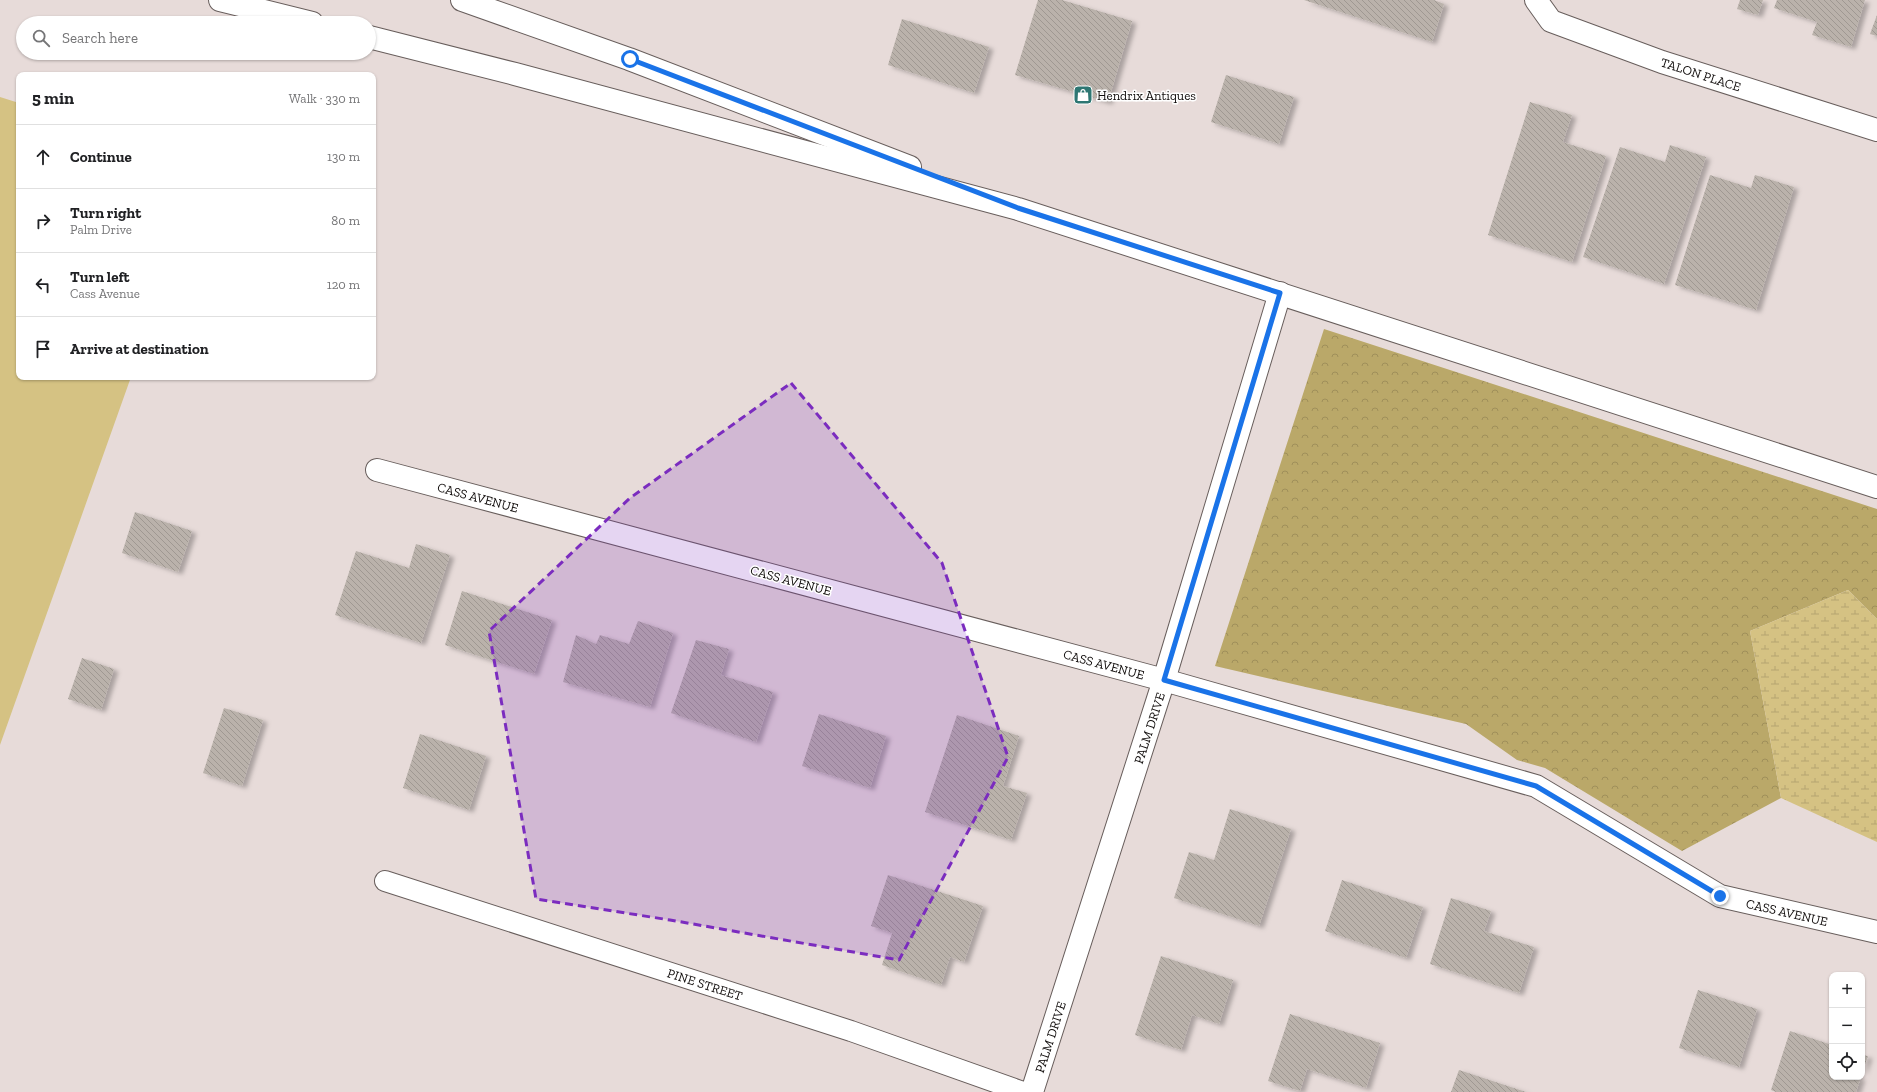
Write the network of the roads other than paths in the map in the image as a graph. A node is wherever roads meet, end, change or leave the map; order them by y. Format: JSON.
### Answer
{"nodes":[{"id":1,"x":220,"y":0,"type":"edge"},
{"id":2,"x":462,"y":0,"type":"edge"},
{"id":3,"x":1536,"y":0,"type":"edge"},
{"id":4,"x":284,"y":16,"type":"edge"},
{"id":5,"x":376,"y":39,"type":"edge"},
{"id":6,"x":1877,"y":130,"type":"edge"},
{"id":7,"x":1018,"y":208,"type":"junction"},
{"id":8,"x":1280,"y":293,"type":"junction"},
{"id":9,"x":377,"y":470,"type":"dead end"},
{"id":10,"x":1877,"y":487,"type":"edge"},
{"id":11,"x":1164,"y":680,"type":"junction"},
{"id":12,"x":385,"y":881,"type":"dead end"},
{"id":13,"x":1877,"y":932,"type":"edge"},
{"id":14,"x":1023,"y":1092,"type":"edge"},
{"id":15,"x":1032,"y":1092,"type":"edge"}],
"edges":[{"from":1,"to":4,"type":"street"},
{"from":2,"to":7,"type":"street"},
{"from":3,"to":6,"type":"street","name":"TALON PLACE"},
{"from":5,"to":7,"type":"street"},
{"from":7,"to":8,"type":"street"},
{"from":8,"to":10,"type":"street"},
{"from":8,"to":11,"type":"street","name":"PALM DRIVE"},
{"from":9,"to":11,"type":"street","name":"CASS AVENUE"},
{"from":11,"to":13,"type":"street","name":"CASS AVENUE"},
{"from":11,"to":15,"type":"street","name":"PALM DRIVE"},
{"from":12,"to":14,"type":"lane","name":"PINE STREET"}]}
